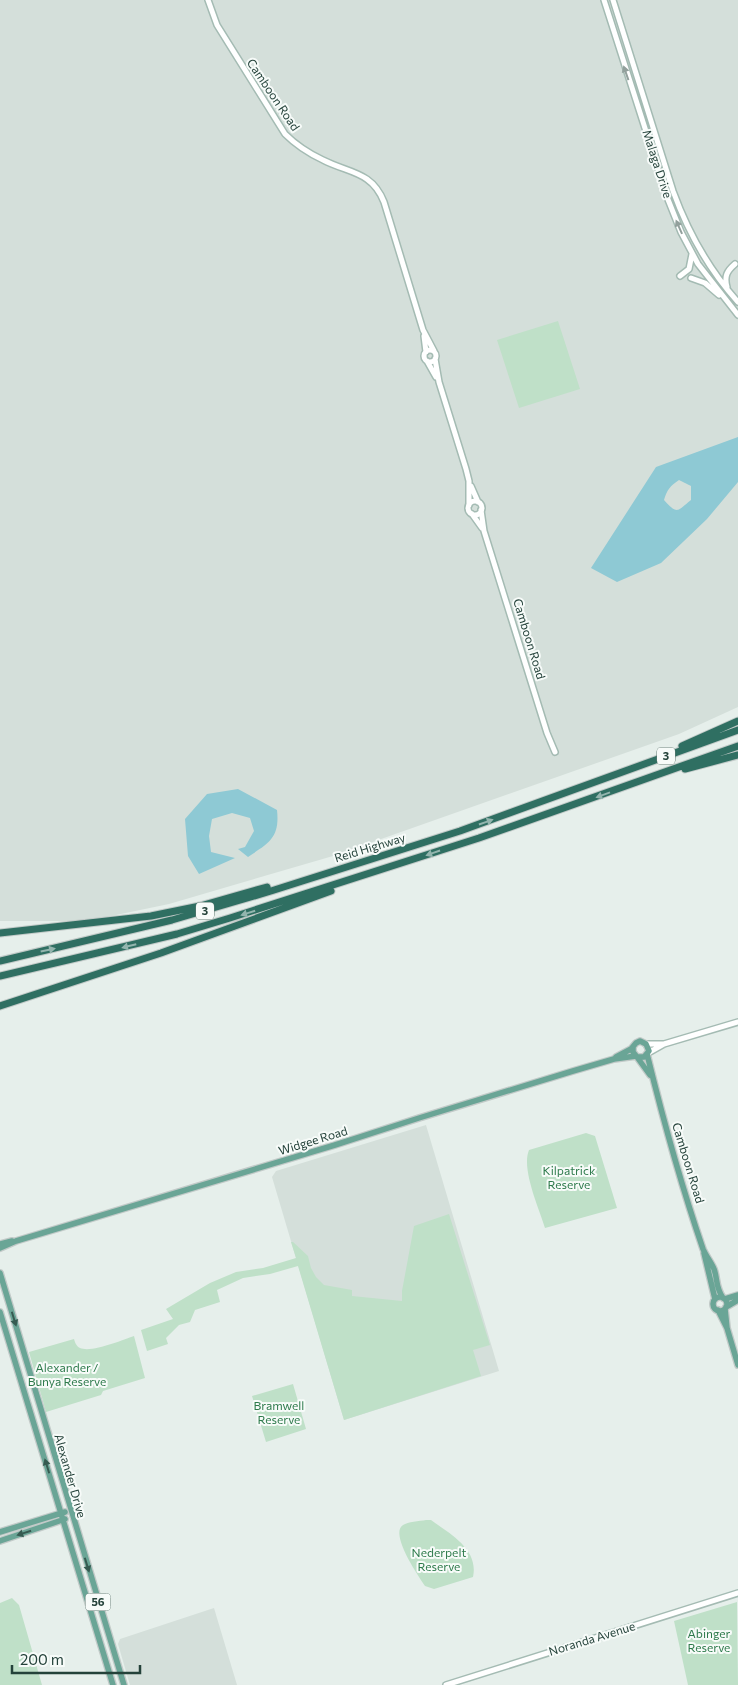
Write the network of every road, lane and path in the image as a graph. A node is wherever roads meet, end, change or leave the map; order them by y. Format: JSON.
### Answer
{"nodes":[{"id":1,"x":208,"y":0,"type":"edge"},
{"id":2,"x":604,"y":0,"type":"edge"},
{"id":3,"x":613,"y":0,"type":"edge"},
{"id":4,"x":692,"y":253,"type":"junction"},
{"id":5,"x":735,"y":264,"type":"dead end"},
{"id":6,"x":680,"y":276,"type":"dead end"},
{"id":7,"x":691,"y":278,"type":"dead end"},
{"id":8,"x":728,"y":292,"type":"junction"},
{"id":9,"x":738,"y":302,"type":"edge"},
{"id":10,"x":730,"y":305,"type":"junction"},
{"id":11,"x":738,"y":315,"type":"edge"},
{"id":12,"x":423,"y":330,"type":"junction"},
{"id":13,"x":434,"y":351,"type":"junction"},
{"id":14,"x":426,"y":352,"type":"junction"},
{"id":15,"x":436,"y":359,"type":"junction"},
{"id":16,"x":428,"y":361,"type":"junction"},
{"id":17,"x":439,"y":382,"type":"junction"},
{"id":18,"x":469,"y":481,"type":"junction"},
{"id":19,"x":478,"y":502,"type":"junction"},
{"id":20,"x":469,"y":505,"type":"junction"},
{"id":21,"x":481,"y":510,"type":"junction"},
{"id":22,"x":472,"y":514,"type":"junction"},
{"id":23,"x":484,"y":531,"type":"junction"},
{"id":24,"x":738,"y":720,"type":"edge"},
{"id":25,"x":738,"y":730,"type":"edge"},
{"id":26,"x":738,"y":746,"type":"edge"},
{"id":27,"x":555,"y":752,"type":"dead end"},
{"id":28,"x":738,"y":755,"type":"edge"},
{"id":29,"x":649,"y":778,"type":"junction"},
{"id":30,"x":594,"y":782,"type":"junction"},
{"id":31,"x":406,"y":848,"type":"junction"},
{"id":32,"x":378,"y":871,"type":"junction"},
{"id":33,"x":0,"y":933,"type":"edge"},
{"id":34,"x":0,"y":961,"type":"edge"},
{"id":35,"x":0,"y":976,"type":"edge"},
{"id":36,"x":32,"y":995,"type":"junction"},
{"id":37,"x":0,"y":1006,"type":"edge"},
{"id":38,"x":0,"y":1010,"type":"edge"},
{"id":39,"x":738,"y":1022,"type":"edge"},
{"id":40,"x":646,"y":1044,"type":"junction"},
{"id":41,"x":664,"y":1044,"type":"junction"},
{"id":42,"x":633,"y":1048,"type":"junction"},
{"id":43,"x":648,"y":1054,"type":"junction"},
{"id":44,"x":637,"y":1056,"type":"junction"},
{"id":45,"x":614,"y":1059,"type":"junction"},
{"id":46,"x":652,"y":1079,"type":"junction"},
{"id":47,"x":16,"y":1241,"type":"junction"},
{"id":48,"x":0,"y":1244,"type":"edge"},
{"id":49,"x":0,"y":1248,"type":"edge"},
{"id":50,"x":704,"y":1251,"type":"junction"},
{"id":51,"x":0,"y":1273,"type":"edge"},
{"id":52,"x":738,"y":1295,"type":"edge"},
{"id":53,"x":724,"y":1298,"type":"junction"},
{"id":54,"x":715,"y":1299,"type":"junction"},
{"id":55,"x":738,"y":1300,"type":"edge"},
{"id":56,"x":726,"y":1308,"type":"junction"},
{"id":57,"x":718,"y":1310,"type":"junction"},
{"id":58,"x":0,"y":1312,"type":"edge"},
{"id":59,"x":727,"y":1328,"type":"junction"},
{"id":60,"x":738,"y":1365,"type":"edge"},
{"id":61,"x":57,"y":1498,"type":"junction"},
{"id":62,"x":70,"y":1510,"type":"junction"},
{"id":63,"x":61,"y":1513,"type":"junction"},
{"id":64,"x":72,"y":1517,"type":"junction"},
{"id":65,"x":45,"y":1518,"type":"junction"},
{"id":66,"x":63,"y":1520,"type":"junction"},
{"id":67,"x":48,"y":1525,"type":"junction"},
{"id":68,"x":0,"y":1532,"type":"edge"},
{"id":69,"x":0,"y":1540,"type":"edge"},
{"id":70,"x":70,"y":1540,"type":"junction"},
{"id":71,"x":738,"y":1593,"type":"edge"},
{"id":72,"x":113,"y":1685,"type":"edge"},
{"id":73,"x":124,"y":1685,"type":"edge"},
{"id":74,"x":446,"y":1685,"type":"edge"}],
"edges":[{"from":1,"to":12,"type":"street","name":"Camboon Road"},
{"from":4,"to":2,"type":"street","name":"Malaga Drive","one_way":true},
{"from":3,"to":8,"type":"street","name":"Malaga Drive"},
{"from":4,"to":6,"type":"street"},
{"from":4,"to":10,"type":"street","name":"Malaga Drive"},
{"from":5,"to":8,"type":"street"},
{"from":7,"to":10,"type":"street"},
{"from":8,"to":9,"type":"street","name":"Malaga Drive"},
{"from":10,"to":11,"type":"street","name":"Malaga Drive"},
{"from":12,"to":13,"type":"street","name":"Camboon Road"},
{"from":12,"to":14,"type":"street","name":"Camboon Road"},
{"from":13,"to":14,"type":"street"},
{"from":13,"to":15,"type":"street"},
{"from":14,"to":16,"type":"street"},
{"from":15,"to":16,"type":"street"},
{"from":15,"to":17,"type":"street"},
{"from":16,"to":17,"type":"street"},
{"from":17,"to":18,"type":"street"},
{"from":18,"to":19,"type":"street"},
{"from":18,"to":20,"type":"street"},
{"from":19,"to":20,"type":"street"},
{"from":19,"to":21,"type":"street"},
{"from":20,"to":22,"type":"street"},
{"from":21,"to":22,"type":"street"},
{"from":21,"to":23,"type":"street","name":"Camboon Road"},
{"from":22,"to":23,"type":"street","name":"Camboon Road"},
{"from":23,"to":27,"type":"street","name":"Camboon Road"},
{"from":24,"to":30,"type":"highway"},
{"from":25,"to":30,"type":"highway","name":"Reid Highway","number":"3"},
{"from":26,"to":29,"type":"highway","name":"Reid Highway","number":"3"},
{"from":28,"to":29,"type":"highway"},
{"from":29,"to":32,"type":"highway","name":"Reid Highway","number":"3","one_way":true},
{"from":31,"to":30,"type":"highway","name":"Reid Highway","number":"3","one_way":true},
{"from":31,"to":33,"type":"highway"},
{"from":34,"to":31,"type":"highway","name":"Reid Highway","number":"3","one_way":true},
{"from":32,"to":35,"type":"highway","name":"Reid Highway","number":"3","one_way":true},
{"from":32,"to":36,"type":"highway"},
{"from":36,"to":37,"type":"highway"},
{"from":36,"to":38,"type":"highway"},
{"from":39,"to":41,"type":"street"},
{"from":40,"to":41,"type":"street"},
{"from":40,"to":42,"type":"main road"},
{"from":40,"to":43,"type":"main road"},
{"from":41,"to":43,"type":"street"},
{"from":42,"to":44,"type":"main road"},
{"from":42,"to":45,"type":"main road","name":"Widgee Road"},
{"from":43,"to":44,"type":"main road"},
{"from":43,"to":46,"type":"main road","name":"Camboon Road"},
{"from":44,"to":45,"type":"main road","name":"Widgee Road"},
{"from":44,"to":46,"type":"main road","name":"Camboon Road"},
{"from":45,"to":47,"type":"main road","name":"Widgee Road"},
{"from":46,"to":50,"type":"main road","name":"Camboon Road"},
{"from":47,"to":48,"type":"main road","name":"Widgee Road"},
{"from":47,"to":49,"type":"main road","name":"Widgee Road"},
{"from":50,"to":53,"type":"main road","name":"Camboon Road"},
{"from":50,"to":54,"type":"main road","name":"Camboon Road"},
{"from":51,"to":62,"type":"main road","name":"Alexander Drive","number":"56","one_way":true},
{"from":52,"to":53,"type":"main road"},
{"from":53,"to":54,"type":"main road"},
{"from":53,"to":56,"type":"main road"},
{"from":54,"to":57,"type":"main road"},
{"from":55,"to":56,"type":"main road"},
{"from":56,"to":57,"type":"main road"},
{"from":56,"to":59,"type":"main road"},
{"from":57,"to":59,"type":"main road"},
{"from":61,"to":58,"type":"main road","name":"Alexander Drive","number":"56","one_way":true},
{"from":59,"to":60,"type":"main road"},
{"from":61,"to":63,"type":"main road","name":"Alexander Drive","number":"56"},
{"from":61,"to":65,"type":"main road"},
{"from":62,"to":63,"type":"main road"},
{"from":62,"to":64,"type":"main road","name":"Alexander Drive","number":"56"},
{"from":63,"to":65,"type":"main road"},
{"from":63,"to":66,"type":"main road","name":"Alexander Drive","number":"56"},
{"from":64,"to":66,"type":"main road"},
{"from":64,"to":73,"type":"main road","name":"Alexander Drive","number":"56","one_way":true},
{"from":65,"to":68,"type":"main road"},
{"from":66,"to":67,"type":"main road"},
{"from":66,"to":70,"type":"main road","name":"Alexander Drive","number":"56"},
{"from":67,"to":69,"type":"main road","one_way":true},
{"from":67,"to":70,"type":"main road"},
{"from":70,"to":72,"type":"main road","name":"Alexander Drive","number":"56"},
{"from":71,"to":74,"type":"street","name":"Noranda Avenue"}]}
